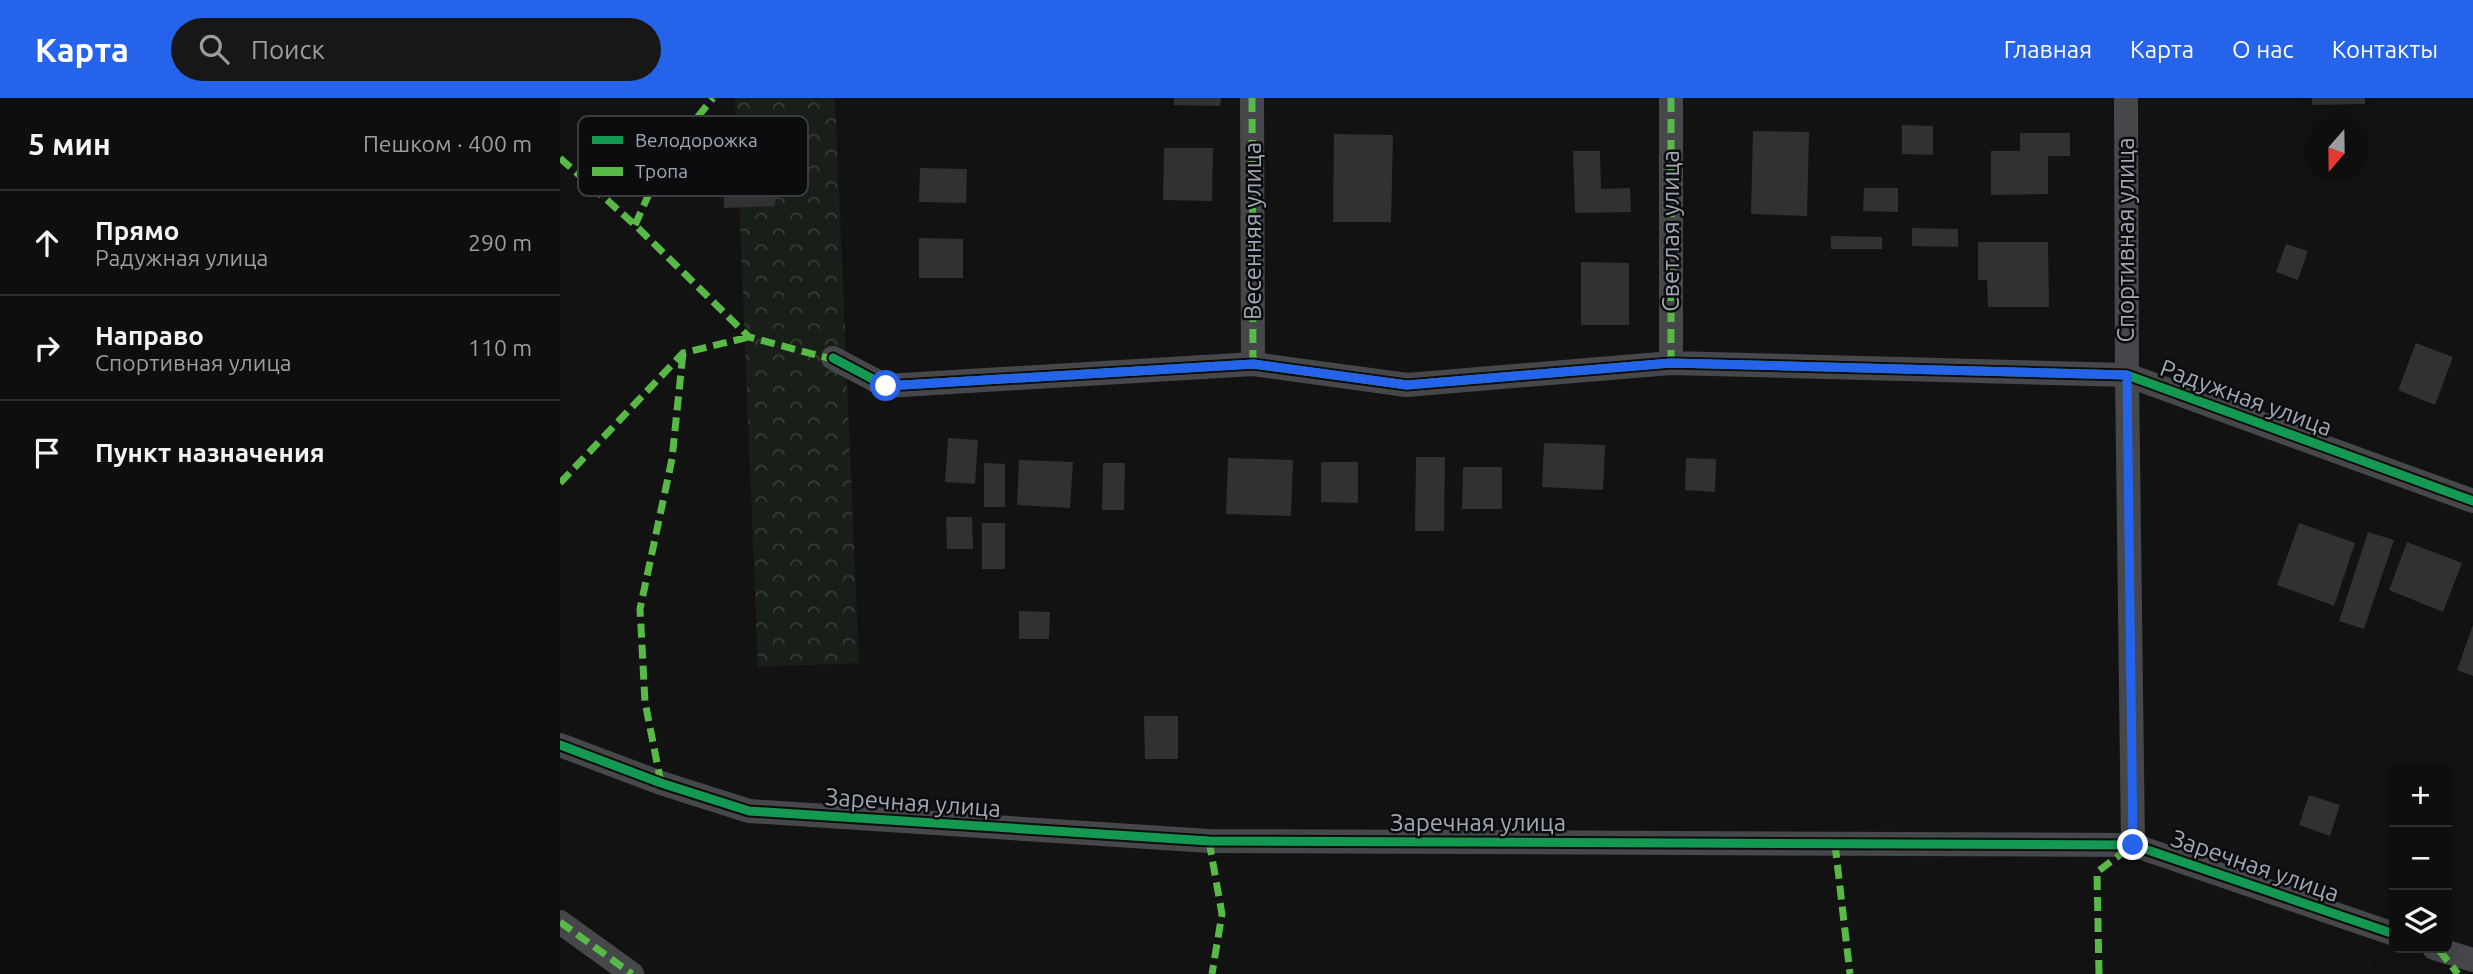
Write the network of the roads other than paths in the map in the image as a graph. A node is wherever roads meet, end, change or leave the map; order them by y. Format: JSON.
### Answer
{"nodes":[{"id":1,"x":1252,"y":98,"type":"edge"},
{"id":2,"x":1671,"y":98,"type":"edge"},
{"id":3,"x":2126,"y":98,"type":"edge"},
{"id":4,"x":832,"y":358,"type":"dead end"},
{"id":5,"x":1671,"y":363,"type":"junction"},
{"id":6,"x":1254,"y":364,"type":"junction"},
{"id":7,"x":2127,"y":375,"type":"junction"},
{"id":8,"x":2473,"y":501,"type":"edge"},
{"id":9,"x":560,"y":745,"type":"edge"},
{"id":10,"x":2133,"y":845,"type":"junction"},
{"id":11,"x":560,"y":922,"type":"edge"},
{"id":12,"x":2389,"y":932,"type":"edge"},
{"id":13,"x":2440,"y":953,"type":"edge"},
{"id":14,"x":2449,"y":953,"type":"edge"},
{"id":15,"x":2473,"y":960,"type":"edge"},
{"id":16,"x":632,"y":974,"type":"edge"},
{"id":17,"x":2458,"y":974,"type":"edge"}],
"edges":[{"from":1,"to":6,"type":"street","name":"Весенняя улица"},
{"from":2,"to":5,"type":"street","name":"Светлая улица"},
{"from":3,"to":7,"type":"street","name":"Спортивная улица"},
{"from":4,"to":6,"type":"street","name":"Радужная улица"},
{"from":5,"to":6,"type":"street","name":"Радужная улица"},
{"from":5,"to":7,"type":"street","name":"Радужная улица"},
{"from":7,"to":8,"type":"street","name":"Радужная улица"},
{"from":7,"to":10,"type":"street","name":"Спортивная улица"},
{"from":9,"to":10,"type":"street","name":"Заречная улица"},
{"from":10,"to":12,"type":"street","name":"Заречная улица"},
{"from":11,"to":16,"type":"street"},
{"from":13,"to":17,"type":"street"},
{"from":14,"to":15,"type":"street"}]}
